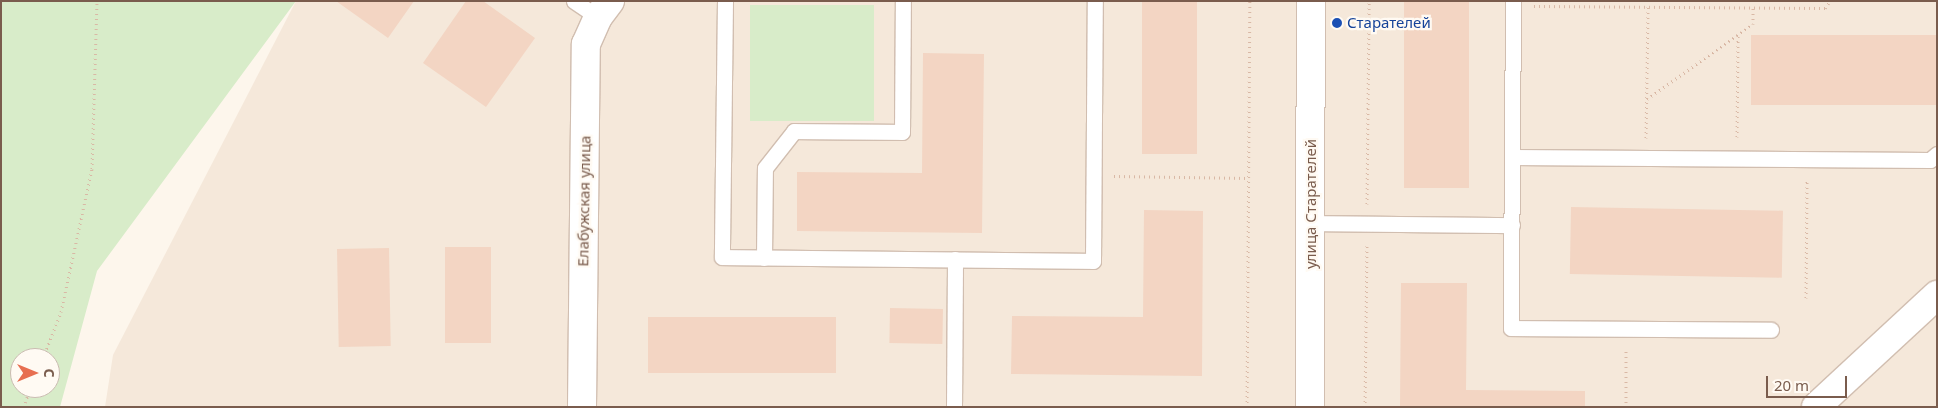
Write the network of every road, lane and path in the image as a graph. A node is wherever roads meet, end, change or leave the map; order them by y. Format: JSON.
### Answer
{"nodes":[{"id":1,"x":97,"y":1,"type":"edge"},
{"id":2,"x":574,"y":1,"type":"edge"},
{"id":3,"x":725,"y":1,"type":"edge"},
{"id":4,"x":904,"y":1,"type":"edge"},
{"id":5,"x":1095,"y":1,"type":"edge"},
{"id":6,"x":1250,"y":1,"type":"edge"},
{"id":7,"x":1311,"y":1,"type":"edge"},
{"id":8,"x":1830,"y":1,"type":"edge"},
{"id":9,"x":1513,"y":3,"type":"edge"},
{"id":10,"x":1648,"y":6,"type":"junction"},
{"id":11,"x":1753,"y":7,"type":"junction"},
{"id":12,"x":604,"y":9,"type":"edge"},
{"id":13,"x":1738,"y":32,"type":"junction"},
{"id":14,"x":1647,"y":100,"type":"junction"},
{"id":15,"x":1937,"y":154,"type":"edge"},
{"id":16,"x":1512,"y":157,"type":"junction"},
{"id":17,"x":1646,"y":158,"type":"junction"},
{"id":18,"x":1737,"y":159,"type":"junction"},
{"id":19,"x":1807,"y":159,"type":"junction"},
{"id":20,"x":1094,"y":176,"type":"junction"},
{"id":21,"x":1249,"y":178,"type":"junction"},
{"id":22,"x":1311,"y":223,"type":"junction"},
{"id":23,"x":1512,"y":225,"type":"junction"},
{"id":24,"x":764,"y":258,"type":"junction"},
{"id":25,"x":955,"y":259,"type":"junction"},
{"id":26,"x":1937,"y":295,"type":"edge"},
{"id":27,"x":1806,"y":298,"type":"dead end"},
{"id":28,"x":1626,"y":329,"type":"junction"},
{"id":29,"x":1771,"y":330,"type":"dead end"},
{"id":30,"x":47,"y":348,"type":"edge"},
{"id":31,"x":582,"y":407,"type":"edge"},
{"id":32,"x":954,"y":407,"type":"edge"},
{"id":33,"x":1247,"y":407,"type":"edge"},
{"id":34,"x":1310,"y":407,"type":"edge"},
{"id":35,"x":1626,"y":407,"type":"edge"},
{"id":36,"x":1816,"y":407,"type":"edge"}],
"edges":[{"from":1,"to":30,"type":"path"},
{"from":2,"to":12,"type":"lane"},
{"from":3,"to":24,"type":"lane"},
{"from":4,"to":24,"type":"lane"},
{"from":5,"to":20,"type":"lane"},
{"from":6,"to":21,"type":"path"},
{"from":7,"to":22,"type":"street","name":"улица Старателей"},
{"from":8,"to":11,"type":"path"},
{"from":9,"to":10,"type":"path"},
{"from":9,"to":16,"type":"lane"},
{"from":10,"to":11,"type":"path"},
{"from":10,"to":14,"type":"path"},
{"from":11,"to":13,"type":"path"},
{"from":12,"to":31,"type":"street","name":"Елабужская улица"},
{"from":13,"to":14,"type":"path"},
{"from":13,"to":18,"type":"path"},
{"from":14,"to":17,"type":"path"},
{"from":15,"to":19,"type":"lane"},
{"from":16,"to":17,"type":"lane"},
{"from":16,"to":23,"type":"lane"},
{"from":17,"to":18,"type":"lane"},
{"from":18,"to":19,"type":"lane"},
{"from":19,"to":27,"type":"path"},
{"from":20,"to":21,"type":"path"},
{"from":20,"to":25,"type":"lane"},
{"from":21,"to":33,"type":"path"},
{"from":22,"to":23,"type":"lane"},
{"from":22,"to":34,"type":"street","name":"улица Старателей"},
{"from":23,"to":28,"type":"lane"},
{"from":24,"to":25,"type":"lane"},
{"from":25,"to":32,"type":"lane"},
{"from":26,"to":36,"type":"street"},
{"from":28,"to":29,"type":"lane"},
{"from":28,"to":35,"type":"path"}]}
